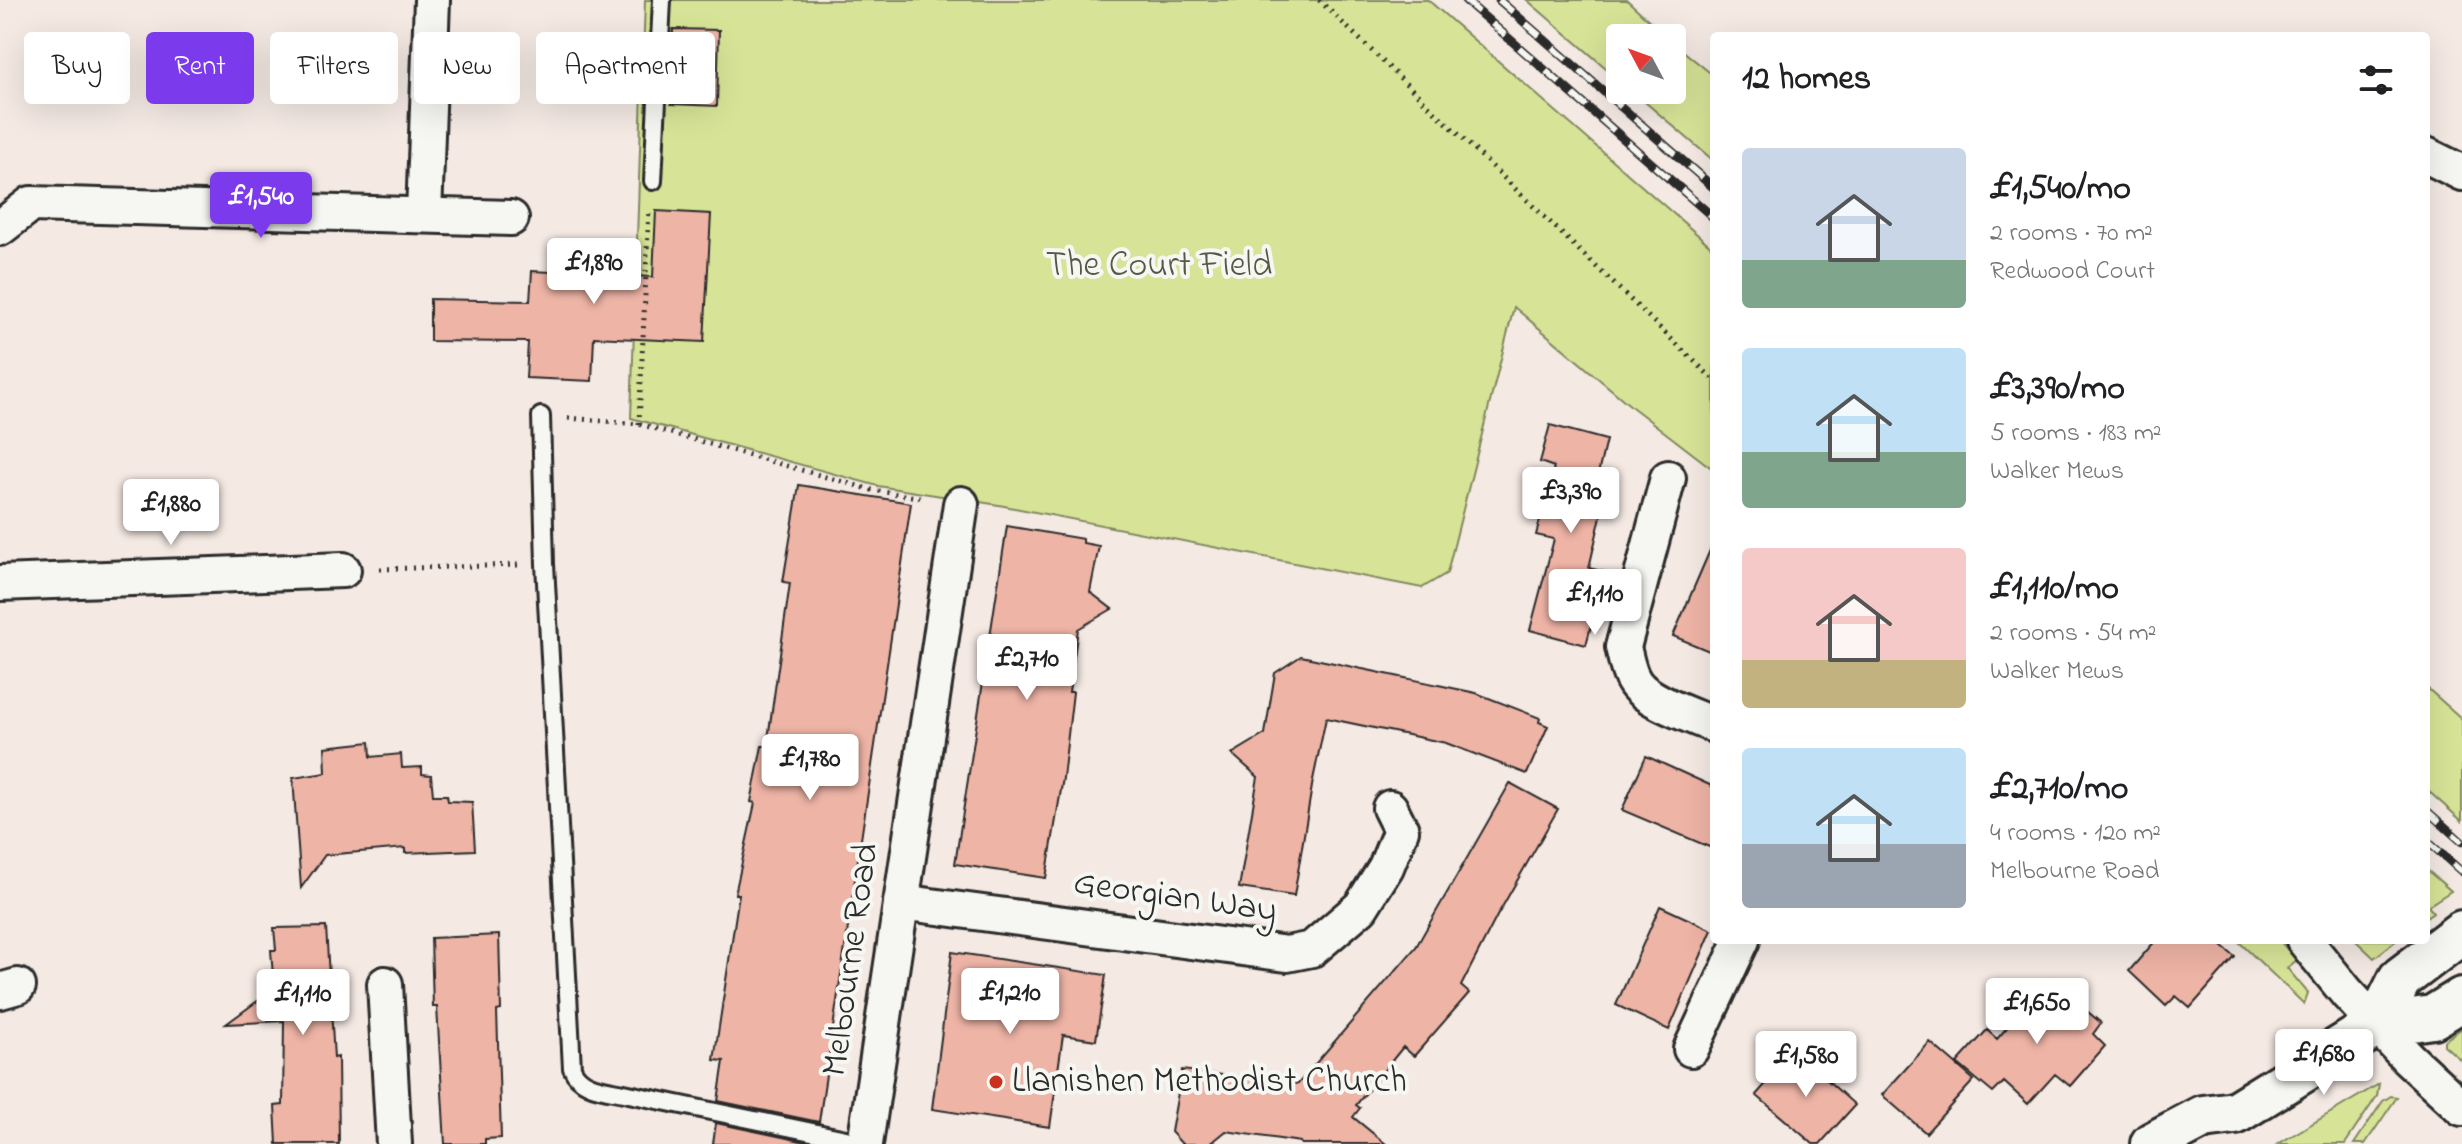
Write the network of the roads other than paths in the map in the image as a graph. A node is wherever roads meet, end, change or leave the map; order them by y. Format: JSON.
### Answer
{"nodes":[{"id":1,"x":432,"y":0,"type":"edge"},
{"id":2,"x":662,"y":0,"type":"edge"},
{"id":3,"x":2430,"y":157,"type":"edge"},
{"id":4,"x":2462,"y":173,"type":"edge"},
{"id":5,"x":653,"y":181,"type":"road end"},
{"id":6,"x":424,"y":215,"type":"junction"},
{"id":7,"x":511,"y":218,"type":"dead end"},
{"id":8,"x":0,"y":228,"type":"edge"},
{"id":9,"x":541,"y":416,"type":"road end"},
{"id":10,"x":1668,"y":478,"type":"dead end"},
{"id":11,"x":961,"y":504,"type":"road end"},
{"id":12,"x":343,"y":570,"type":"road end"},
{"id":13,"x":0,"y":583,"type":"edge"},
{"id":14,"x":1710,"y":723,"type":"edge"},
{"id":15,"x":1390,"y":808,"type":"dead end"},
{"id":16,"x":901,"y":902,"type":"junction"},
{"id":17,"x":2462,"y":932,"type":"edge"},
{"id":18,"x":1740,"y":944,"type":"edge"},
{"id":19,"x":2307,"y":944,"type":"edge"},
{"id":20,"x":385,"y":984,"type":"dead end"},
{"id":21,"x":2462,"y":999,"type":"edge"},
{"id":22,"x":2377,"y":1025,"type":"junction"},
{"id":23,"x":1691,"y":1049,"type":"dead end"},
{"id":24,"x":2462,"y":1108,"type":"edge"},
{"id":25,"x":2231,"y":1129,"type":"edge"},
{"id":26,"x":394,"y":1144,"type":"edge"},
{"id":27,"x":865,"y":1144,"type":"edge"},
{"id":28,"x":2152,"y":1144,"type":"edge"}],
"edges":[{"from":1,"to":6,"type":"street"},
{"from":2,"to":5,"type":"lane"},
{"from":3,"to":4,"type":"street"},
{"from":6,"to":7,"type":"street"},
{"from":6,"to":8,"type":"street"},
{"from":9,"to":27,"type":"lane"},
{"from":10,"to":14,"type":"street"},
{"from":11,"to":16,"type":"street","name":"Melbourne Road"},
{"from":12,"to":13,"type":"street"},
{"from":15,"to":16,"type":"street","name":"Georgian Way"},
{"from":16,"to":27,"type":"street","name":"Melbourne Road"},
{"from":17,"to":22,"type":"street"},
{"from":18,"to":23,"type":"street"},
{"from":19,"to":22,"type":"street"},
{"from":20,"to":26,"type":"street"},
{"from":21,"to":22,"type":"street"},
{"from":22,"to":24,"type":"street"},
{"from":22,"to":25,"type":"street"},
{"from":25,"to":28,"type":"street"}]}
